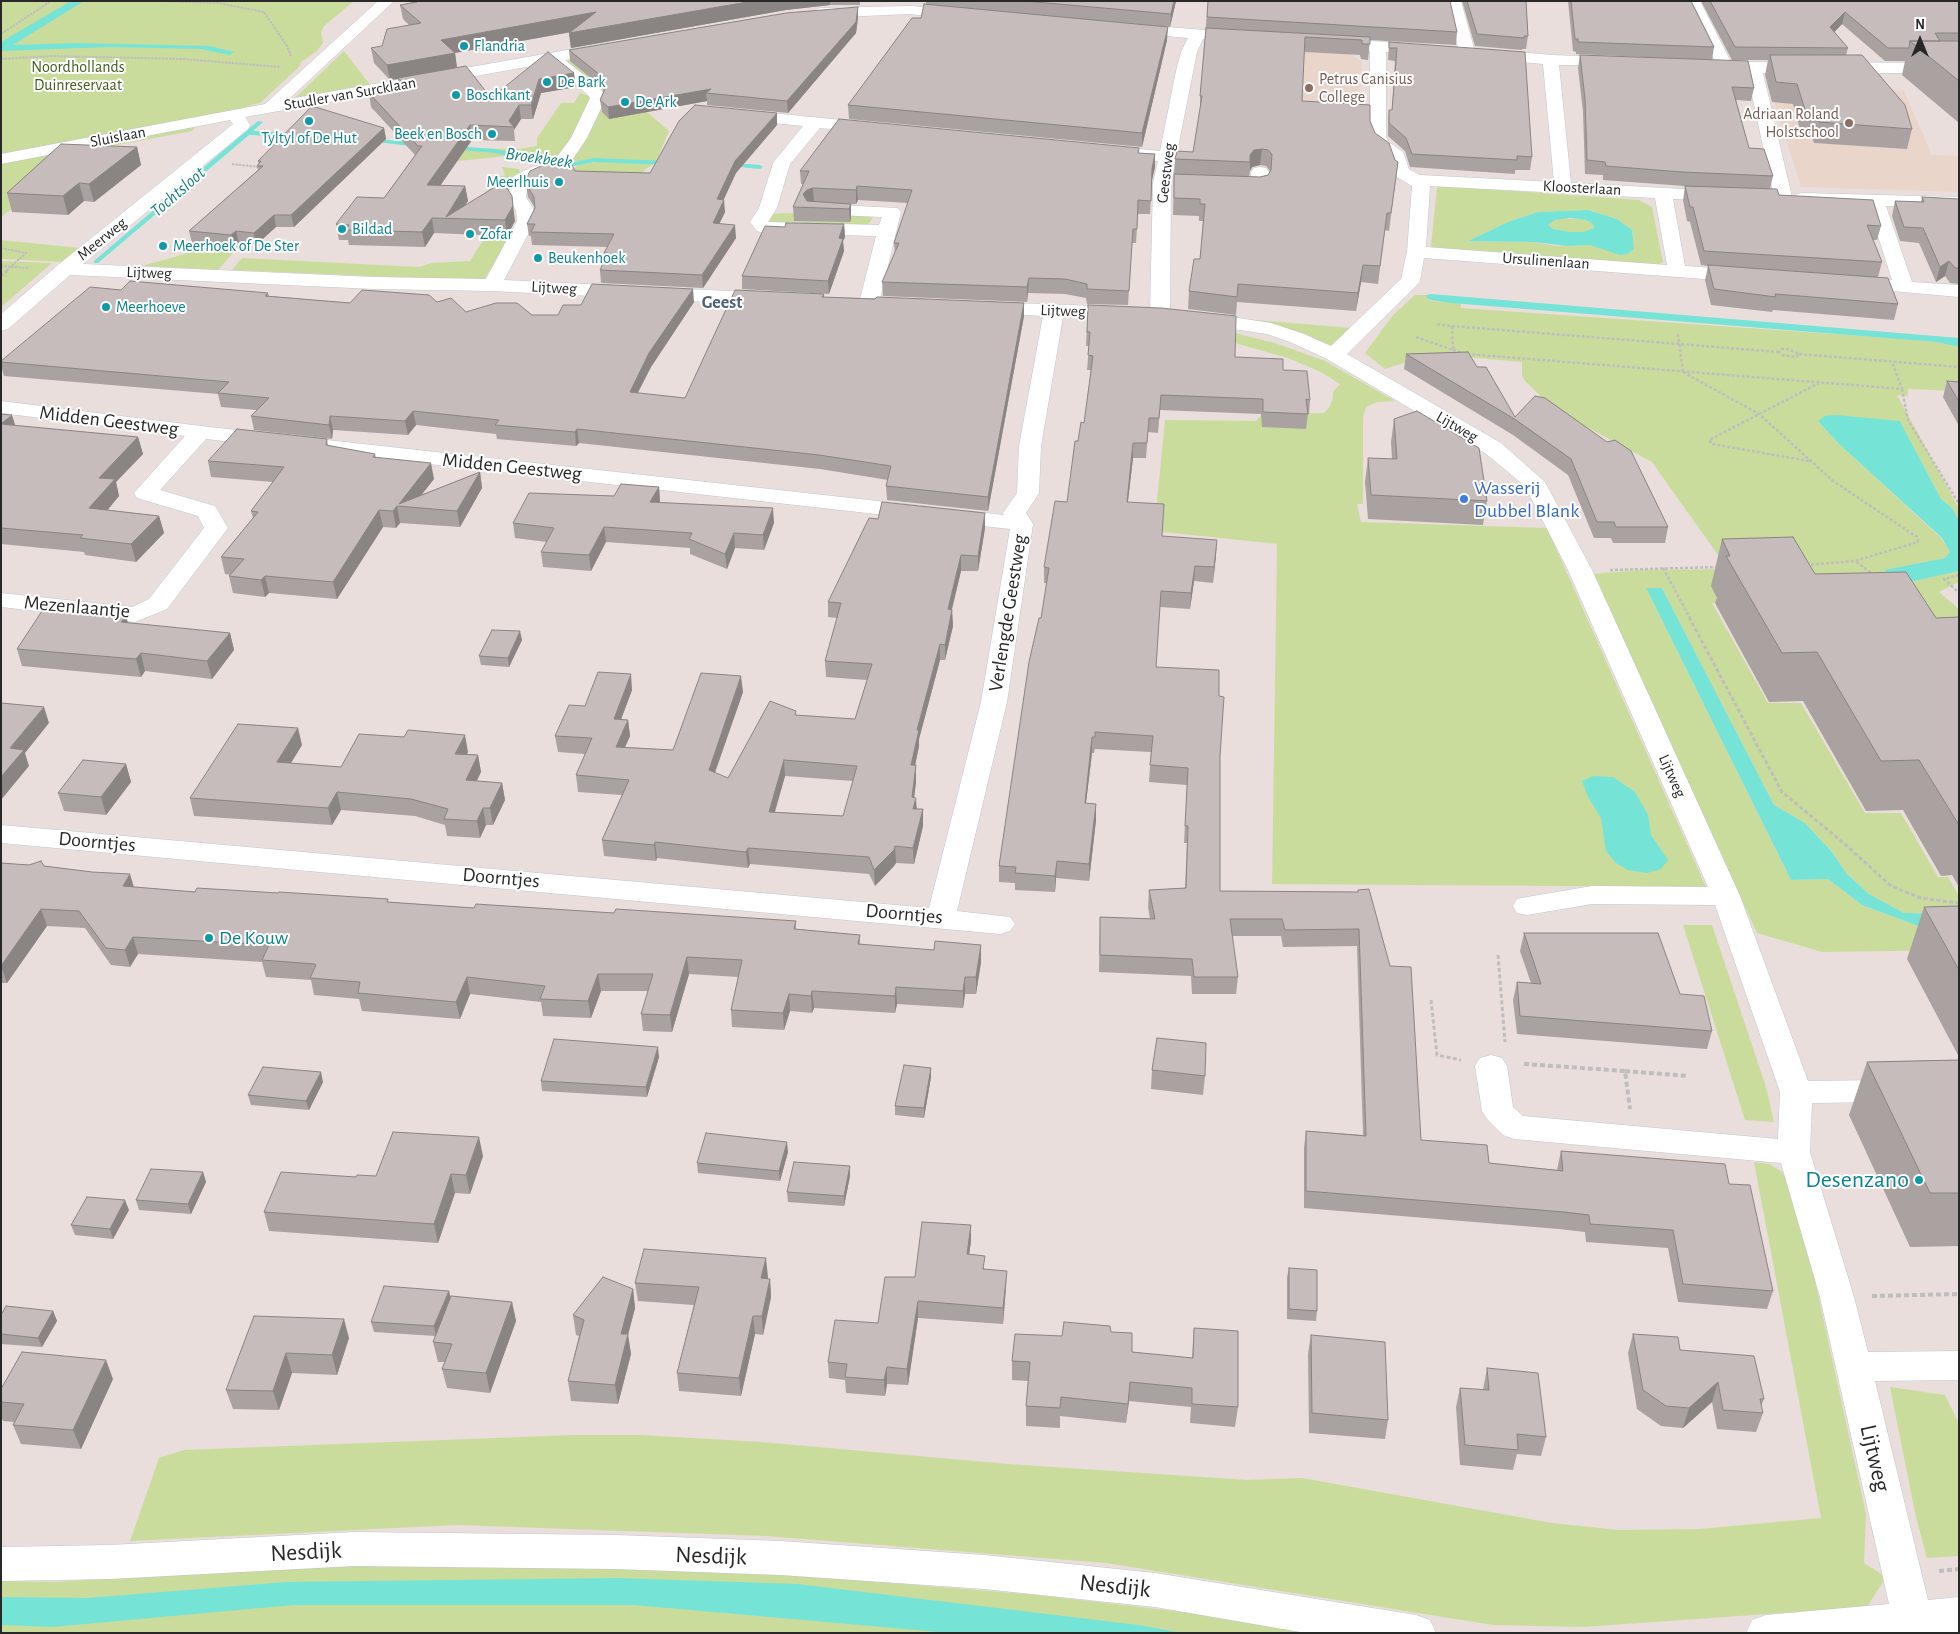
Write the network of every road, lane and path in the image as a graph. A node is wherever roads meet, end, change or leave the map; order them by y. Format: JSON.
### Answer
{"nodes":[{"id":1,"x":51,"y":1,"type":"edge"},
{"id":2,"x":158,"y":1,"type":"edge"},
{"id":3,"x":1454,"y":1,"type":"edge"},
{"id":4,"x":1692,"y":1,"type":"edge"},
{"id":5,"x":390,"y":2,"type":"edge"},
{"id":6,"x":909,"y":6,"type":"edge"},
{"id":7,"x":808,"y":15,"type":"edge"},
{"id":8,"x":971,"y":15,"type":"edge"},
{"id":9,"x":1112,"y":28,"type":"edge"},
{"id":10,"x":1,"y":34,"type":"edge"},
{"id":11,"x":1197,"y":36,"type":"junction"},
{"id":12,"x":1254,"y":39,"type":"edge"},
{"id":13,"x":1321,"y":43,"type":"edge"},
{"id":14,"x":621,"y":46,"type":"edge"},
{"id":15,"x":1378,"y":46,"type":"junction"},
{"id":16,"x":1467,"y":52,"type":"junction"},
{"id":17,"x":291,"y":57,"type":"dead end"},
{"id":18,"x":554,"y":58,"type":"junction"},
{"id":19,"x":1,"y":59,"type":"edge"},
{"id":20,"x":1551,"y":60,"type":"junction"},
{"id":21,"x":284,"y":61,"type":"dead end"},
{"id":22,"x":1628,"y":63,"type":"edge"},
{"id":23,"x":1696,"y":65,"type":"edge"},
{"id":24,"x":275,"y":66,"type":"junction"},
{"id":25,"x":1725,"y":66,"type":"junction"},
{"id":26,"x":1754,"y":68,"type":"junction"},
{"id":27,"x":1959,"y":68,"type":"edge"},
{"id":28,"x":312,"y":70,"type":"junction"},
{"id":29,"x":270,"y":108,"type":"junction"},
{"id":30,"x":235,"y":114,"type":"junction"},
{"id":31,"x":728,"y":114,"type":"edge"},
{"id":32,"x":815,"y":123,"type":"junction"},
{"id":33,"x":893,"y":130,"type":"edge"},
{"id":34,"x":262,"y":138,"type":"dead end"},
{"id":35,"x":288,"y":140,"type":"edge"},
{"id":36,"x":1098,"y":150,"type":"edge"},
{"id":37,"x":1166,"y":157,"type":"junction"},
{"id":38,"x":1,"y":160,"type":"edge"},
{"id":39,"x":230,"y":164,"type":"dead end"},
{"id":40,"x":259,"y":166,"type":"edge"},
{"id":41,"x":1260,"y":172,"type":"dead end"},
{"id":42,"x":1416,"y":180,"type":"junction"},
{"id":43,"x":1162,"y":183,"type":"junction"},
{"id":44,"x":1181,"y":184,"type":"edge"},
{"id":45,"x":1210,"y":185,"type":"edge"},
{"id":46,"x":1563,"y":187,"type":"junction"},
{"id":47,"x":1663,"y":192,"type":"junction"},
{"id":48,"x":1740,"y":196,"type":"edge"},
{"id":49,"x":1875,"y":199,"type":"junction"},
{"id":50,"x":1959,"y":202,"type":"edge"},
{"id":51,"x":768,"y":208,"type":"junction"},
{"id":52,"x":887,"y":231,"type":"junction"},
{"id":53,"x":1,"y":248,"type":"edge"},
{"id":54,"x":1416,"y":252,"type":"junction"},
{"id":55,"x":65,"y":270,"type":"junction"},
{"id":56,"x":1676,"y":271,"type":"junction"},
{"id":57,"x":1,"y":276,"type":"edge"},
{"id":58,"x":1766,"y":277,"type":"edge"},
{"id":59,"x":1835,"y":282,"type":"edge"},
{"id":60,"x":492,"y":285,"type":"junction"},
{"id":61,"x":1904,"y":287,"type":"junction"},
{"id":62,"x":1959,"y":291,"type":"edge"},
{"id":63,"x":790,"y":300,"type":"edge"},
{"id":64,"x":850,"y":302,"type":"edge"},
{"id":65,"x":869,"y":304,"type":"junction"},
{"id":66,"x":889,"y":304,"type":"edge"},
{"id":67,"x":966,"y":307,"type":"edge"},
{"id":68,"x":1054,"y":311,"type":"junction"},
{"id":69,"x":1160,"y":314,"type":"junction"},
{"id":70,"x":1,"y":324,"type":"edge"},
{"id":71,"x":1435,"y":324,"type":"dead end"},
{"id":72,"x":1452,"y":326,"type":"junction"},
{"id":73,"x":1678,"y":334,"type":"dead end"},
{"id":74,"x":1416,"y":337,"type":"dead end"},
{"id":75,"x":1680,"y":343,"type":"junction"},
{"id":76,"x":1453,"y":350,"type":"junction"},
{"id":77,"x":1779,"y":352,"type":"junction"},
{"id":78,"x":1799,"y":354,"type":"junction"},
{"id":79,"x":1334,"y":355,"type":"junction"},
{"id":80,"x":1892,"y":362,"type":"junction"},
{"id":81,"x":1959,"y":367,"type":"edge"},
{"id":82,"x":1682,"y":372,"type":"junction"},
{"id":83,"x":1821,"y":382,"type":"junction"},
{"id":84,"x":1902,"y":389,"type":"junction"},
{"id":85,"x":1,"y":407,"type":"edge"},
{"id":86,"x":1759,"y":414,"type":"junction"},
{"id":87,"x":200,"y":432,"type":"junction"},
{"id":88,"x":1810,"y":462,"type":"junction"},
{"id":89,"x":1959,"y":504,"type":"edge"},
{"id":90,"x":1022,"y":524,"type":"junction"},
{"id":91,"x":1856,"y":562,"type":"junction"},
{"id":92,"x":1798,"y":565,"type":"edge"},
{"id":93,"x":1728,"y":567,"type":"edge"},
{"id":94,"x":1663,"y":568,"type":"junction"},
{"id":95,"x":1580,"y":570,"type":"junction"},
{"id":96,"x":1959,"y":575,"type":"edge"},
{"id":97,"x":1878,"y":578,"type":"edge"},
{"id":98,"x":1959,"y":593,"type":"edge"},
{"id":99,"x":1,"y":600,"type":"edge"},
{"id":100,"x":1,"y":834,"type":"edge"},
{"id":101,"x":1726,"y":896,"type":"junction"},
{"id":102,"x":1959,"y":903,"type":"edge"},
{"id":103,"x":1527,"y":906,"type":"dead end"},
{"id":104,"x":942,"y":917,"type":"junction"},
{"id":105,"x":1000,"y":924,"type":"dead end"},
{"id":106,"x":1498,"y":956,"type":"dead end"},
{"id":107,"x":1431,"y":1000,"type":"dead end"},
{"id":108,"x":1499,"y":1064,"type":"junction"},
{"id":109,"x":1625,"y":1072,"type":"junction"},
{"id":110,"x":1688,"y":1076,"type":"dead end"},
{"id":111,"x":1959,"y":1090,"type":"edge"},
{"id":112,"x":1796,"y":1092,"type":"junction"},
{"id":113,"x":1634,"y":1138,"type":"junction"},
{"id":114,"x":1794,"y":1152,"type":"junction"},
{"id":115,"x":1959,"y":1294,"type":"edge"},
{"id":116,"x":1837,"y":1297,"type":"junction"},
{"id":117,"x":1959,"y":1365,"type":"edge"},
{"id":118,"x":1853,"y":1367,"type":"junction"},
{"id":119,"x":1,"y":1564,"type":"edge"},
{"id":120,"x":1959,"y":1615,"type":"edge"},
{"id":121,"x":1912,"y":1620,"type":"junction"},
{"id":122,"x":1416,"y":1633,"type":"edge"},
{"id":123,"x":1766,"y":1633,"type":"edge"}],
"edges":[{"from":1,"to":10,"type":"path"},
{"from":2,"to":17,"type":"path"},
{"from":3,"to":16,"type":"street"},
{"from":4,"to":25,"type":"street"},
{"from":5,"to":28,"type":"street"},
{"from":6,"to":7,"type":"street"},
{"from":6,"to":8,"type":"street"},
{"from":9,"to":11,"type":"street"},
{"from":11,"to":12,"type":"street"},
{"from":11,"to":37,"type":"street","name":"Geestweg"},
{"from":13,"to":15,"type":"street"},
{"from":14,"to":18,"type":"street","name":"Studler van Surcklaan"},
{"from":15,"to":16,"type":"street"},
{"from":15,"to":42,"type":"street"},
{"from":16,"to":20,"type":"street"},
{"from":18,"to":29,"type":"street","name":"Studler van Surcklaan"},
{"from":18,"to":60,"type":"street"},
{"from":19,"to":24,"type":"path"},
{"from":20,"to":22,"type":"street"},
{"from":20,"to":46,"type":"street"},
{"from":21,"to":24,"type":"path"},
{"from":23,"to":25,"type":"street"},
{"from":24,"to":28,"type":"path"},
{"from":25,"to":26,"type":"street"},
{"from":26,"to":27,"type":"street"},
{"from":26,"to":49,"type":"street"},
{"from":28,"to":29,"type":"street"},
{"from":29,"to":30,"type":"street","name":"Studler van Surcklaan"},
{"from":30,"to":38,"type":"street","name":"Sluislaan"},
{"from":30,"to":55,"type":"street","name":"Meerweg"},
{"from":31,"to":32,"type":"street"},
{"from":32,"to":33,"type":"street"},
{"from":32,"to":51,"type":"street"},
{"from":34,"to":35,"type":"path"},
{"from":36,"to":37,"type":"street"},
{"from":37,"to":43,"type":"street","name":"Geestweg"},
{"from":39,"to":40,"type":"path"},
{"from":41,"to":45,"type":"street"},
{"from":42,"to":46,"type":"street","name":"Kloosterlaan"},
{"from":42,"to":54,"type":"street"},
{"from":43,"to":44,"type":"street"},
{"from":43,"to":69,"type":"street","name":"Geestweg"},
{"from":46,"to":47,"type":"street","name":"Kloosterlaan"},
{"from":47,"to":48,"type":"street","name":"Kloosterlaan"},
{"from":47,"to":56,"type":"street"},
{"from":49,"to":50,"type":"street"},
{"from":49,"to":61,"type":"street"},
{"from":51,"to":52,"type":"street"},
{"from":51,"to":52,"type":"street"},
{"from":52,"to":65,"type":"street"},
{"from":53,"to":57,"type":"path"},
{"from":54,"to":56,"type":"street","name":"Ursulinenlaan"},
{"from":54,"to":79,"type":"street"},
{"from":55,"to":60,"type":"street","name":"Lijtweg"},
{"from":55,"to":70,"type":"street","name":"Meerweg"},
{"from":56,"to":58,"type":"street","name":"Ursulinenlaan"},
{"from":59,"to":61,"type":"street"},
{"from":60,"to":63,"type":"street","name":"Lijtweg"},
{"from":61,"to":62,"type":"street"},
{"from":64,"to":65,"type":"street"},
{"from":65,"to":66,"type":"street"},
{"from":67,"to":68,"type":"street","name":"Lijtweg"},
{"from":68,"to":69,"type":"street","name":"Lijtweg"},
{"from":68,"to":90,"type":"street","name":"Verlengde Geestweg"},
{"from":69,"to":79,"type":"street","name":"Lijtweg"},
{"from":71,"to":72,"type":"path"},
{"from":72,"to":75,"type":"path"},
{"from":72,"to":76,"type":"path"},
{"from":73,"to":75,"type":"path"},
{"from":74,"to":76,"type":"path"},
{"from":75,"to":77,"type":"path"},
{"from":75,"to":82,"type":"path"},
{"from":76,"to":82,"type":"path"},
{"from":77,"to":78,"type":"path"},
{"from":77,"to":78,"type":"path"},
{"from":78,"to":80,"type":"path"},
{"from":79,"to":95,"type":"street","name":"Lijtweg"},
{"from":80,"to":81,"type":"path"},
{"from":80,"to":84,"type":"path"},
{"from":82,"to":83,"type":"path"},
{"from":82,"to":86,"type":"path"},
{"from":83,"to":84,"type":"path"},
{"from":83,"to":86,"type":"path"},
{"from":84,"to":89,"type":"path"},
{"from":85,"to":87,"type":"street","name":"Midden Geestweg"},
{"from":86,"to":88,"type":"path"},
{"from":86,"to":88,"type":"path"},
{"from":87,"to":90,"type":"street","name":"Midden Geestweg"},
{"from":87,"to":99,"type":"street","name":"Mezenlaantje"},
{"from":88,"to":91,"type":"path"},
{"from":90,"to":104,"type":"street","name":"Verlengde Geestweg"},
{"from":91,"to":92,"type":"path"},
{"from":91,"to":97,"type":"path"},
{"from":93,"to":94,"type":"path"},
{"from":94,"to":95,"type":"path"},
{"from":94,"to":102,"type":"path"},
{"from":95,"to":101,"type":"street","name":"Lijtweg"},
{"from":96,"to":98,"type":"path"},
{"from":100,"to":104,"type":"street","name":"Doorntjes"},
{"from":101,"to":103,"type":"street"},
{"from":101,"to":112,"type":"street","name":"Lijtweg"},
{"from":104,"to":105,"type":"street","name":"Doorntjes"},
{"from":106,"to":108,"type":"path"},
{"from":107,"to":108,"type":"path"},
{"from":108,"to":109,"type":"path"},
{"from":108,"to":113,"type":"street"},
{"from":109,"to":110,"type":"path"},
{"from":109,"to":113,"type":"path"},
{"from":111,"to":112,"type":"street"},
{"from":112,"to":114,"type":"street","name":"Lijtweg"},
{"from":113,"to":114,"type":"street"},
{"from":114,"to":116,"type":"street","name":"Lijtweg"},
{"from":115,"to":116,"type":"path"},
{"from":116,"to":118,"type":"street","name":"Lijtweg"},
{"from":117,"to":118,"type":"street"},
{"from":118,"to":121,"type":"street","name":"Lijtweg"},
{"from":119,"to":122,"type":"street","name":"Nesdijk"},
{"from":120,"to":121,"type":"street"},
{"from":121,"to":123,"type":"street"}]}
